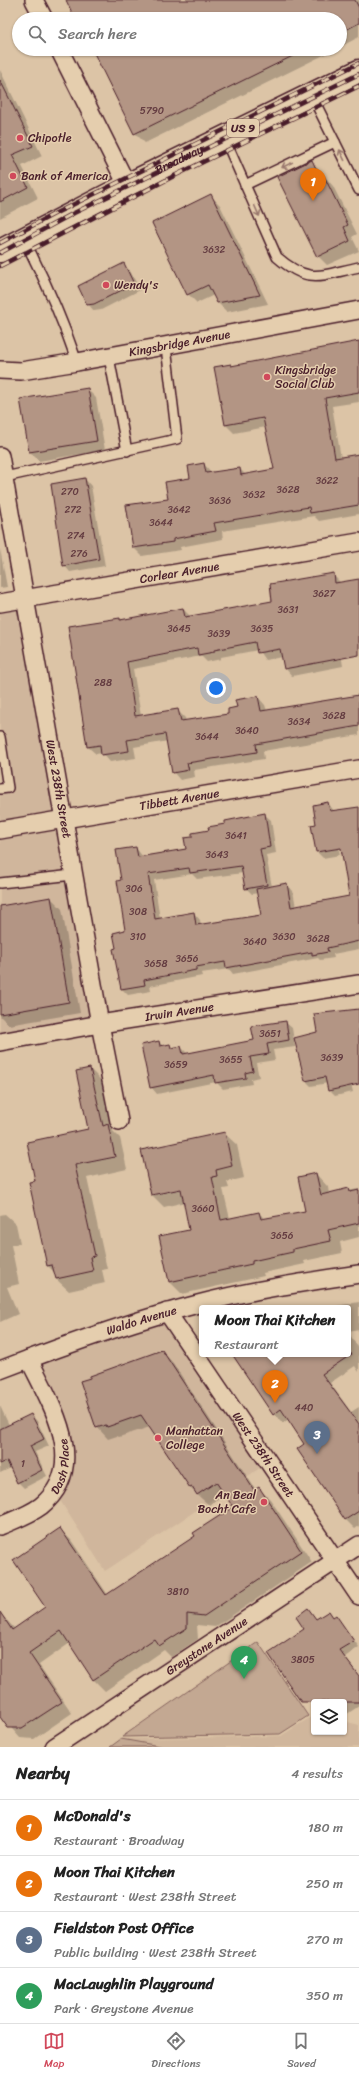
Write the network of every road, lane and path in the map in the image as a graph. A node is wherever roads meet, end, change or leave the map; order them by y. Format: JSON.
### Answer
{"nodes":[{"id":1,"x":34,"y":0,"type":"edge"},
{"id":2,"x":40,"y":12,"type":"edge"},
{"id":3,"x":62,"y":56,"type":"edge"},
{"id":4,"x":359,"y":71,"type":"edge"},
{"id":5,"x":311,"y":94,"type":"junction"},
{"id":6,"x":224,"y":137,"type":"junction"},
{"id":7,"x":335,"y":142,"type":"junction"},
{"id":8,"x":127,"y":185,"type":"junction"},
{"id":9,"x":245,"y":185,"type":"junction"},
{"id":10,"x":359,"y":190,"type":"edge"},
{"id":11,"x":23,"y":238,"type":"junction"},
{"id":12,"x":0,"y":251,"type":"edge"},
{"id":13,"x":359,"y":267,"type":"edge"},
{"id":14,"x":359,"y":310,"type":"edge"},
{"id":15,"x":166,"y":347,"type":"junction"},
{"id":16,"x":109,"y":357,"type":"junction"},
{"id":17,"x":77,"y":362,"type":"junction"},
{"id":18,"x":0,"y":370,"type":"edge"},
{"id":19,"x":128,"y":450,"type":"junction"},
{"id":20,"x":0,"y":456,"type":"edge"},
{"id":21,"x":5,"y":477,"type":"junction"},
{"id":22,"x":359,"y":542,"type":"edge"},
{"id":23,"x":26,"y":599,"type":"junction"},
{"id":24,"x":0,"y":603,"type":"edge"},
{"id":25,"x":0,"y":737,"type":"edge"},
{"id":26,"x":359,"y":769,"type":"edge"},
{"id":27,"x":0,"y":789,"type":"edge"},
{"id":28,"x":64,"y":819,"type":"junction"},
{"id":29,"x":0,"y":830,"type":"edge"},
{"id":30,"x":73,"y":875,"type":"junction"},
{"id":31,"x":0,"y":883,"type":"edge"},
{"id":32,"x":359,"y":984,"type":"edge"},
{"id":33,"x":100,"y":1024,"type":"junction"},
{"id":34,"x":0,"y":1042,"type":"edge"},
{"id":35,"x":119,"y":1121,"type":"dead end"},
{"id":36,"x":359,"y":1274,"type":"edge"},
{"id":37,"x":167,"y":1312,"type":"junction"},
{"id":38,"x":29,"y":1359,"type":"junction"},
{"id":39,"x":0,"y":1370,"type":"edge"},
{"id":40,"x":0,"y":1526,"type":"edge"},
{"id":41,"x":359,"y":1545,"type":"edge"},
{"id":42,"x":336,"y":1561,"type":"junction"},
{"id":43,"x":359,"y":1596,"type":"edge"},
{"id":44,"x":54,"y":1747,"type":"edge"}],
"edges":[{"from":1,"to":2,"type":"street"},
{"from":3,"to":8,"type":"street"},
{"from":4,"to":5,"type":"main road","name":"Broadway","number":"US 9"},
{"from":5,"to":6,"type":"main road","name":"Broadway","number":"US 9"},
{"from":5,"to":7,"type":"lane"},
{"from":6,"to":8,"type":"main road","name":"Broadway","number":"US 9"},
{"from":6,"to":9,"type":"lane"},
{"from":7,"to":9,"type":"lane","one_way":true},
{"from":10,"to":7,"type":"lane","one_way":true},
{"from":8,"to":11,"type":"main road","name":"Broadway","number":"US 9"},
{"from":9,"to":13,"type":"lane","one_way":true},
{"from":11,"to":12,"type":"main road","name":"Broadway","number":"US 9"},
{"from":11,"to":17,"type":"lane"},
{"from":14,"to":15,"type":"street","name":"Kingsbridge Avenue"},
{"from":15,"to":16,"type":"street","name":"Kingsbridge Avenue"},
{"from":15,"to":19,"type":"lane"},
{"from":16,"to":17,"type":"street","name":"Kingsbridge Avenue"},
{"from":16,"to":19,"type":"lane"},
{"from":17,"to":18,"type":"street","name":"Kingsbridge Avenue"},
{"from":19,"to":21,"type":"lane"},
{"from":20,"to":21,"type":"street","name":"West 238th Street"},
{"from":21,"to":23,"type":"street","name":"West 238th Street"},
{"from":22,"to":23,"type":"street","name":"Corlear Avenue"},
{"from":23,"to":24,"type":"street","name":"Corlear Avenue"},
{"from":23,"to":28,"type":"street","name":"West 238th Street"},
{"from":25,"to":27,"type":"lane"},
{"from":26,"to":28,"type":"street","name":"Tibbett Avenue"},
{"from":28,"to":29,"type":"street","name":"Tibbett Avenue"},
{"from":28,"to":30,"type":"street","name":"West 238th Street"},
{"from":30,"to":31,"type":"lane"},
{"from":30,"to":33,"type":"street","name":"West 238th Street"},
{"from":32,"to":33,"type":"street","name":"Irwin Avenue"},
{"from":33,"to":34,"type":"street","name":"Irwin Avenue"},
{"from":33,"to":35,"type":"street","name":"West 238th Street"},
{"from":36,"to":37,"type":"street","name":"Waldo Avenue"},
{"from":37,"to":38,"type":"street","name":"Waldo Avenue"},
{"from":37,"to":42,"type":"street","name":"West 238th Street"},
{"from":38,"to":39,"type":"street","name":"Waldo Avenue"},
{"from":38,"to":40,"type":"street","name":"Dash Place"},
{"from":41,"to":42,"type":"street","name":"Greystone Avenue"},
{"from":42,"to":43,"type":"street","name":"West 238th Street"},
{"from":42,"to":44,"type":"street","name":"Greystone Avenue"}]}
